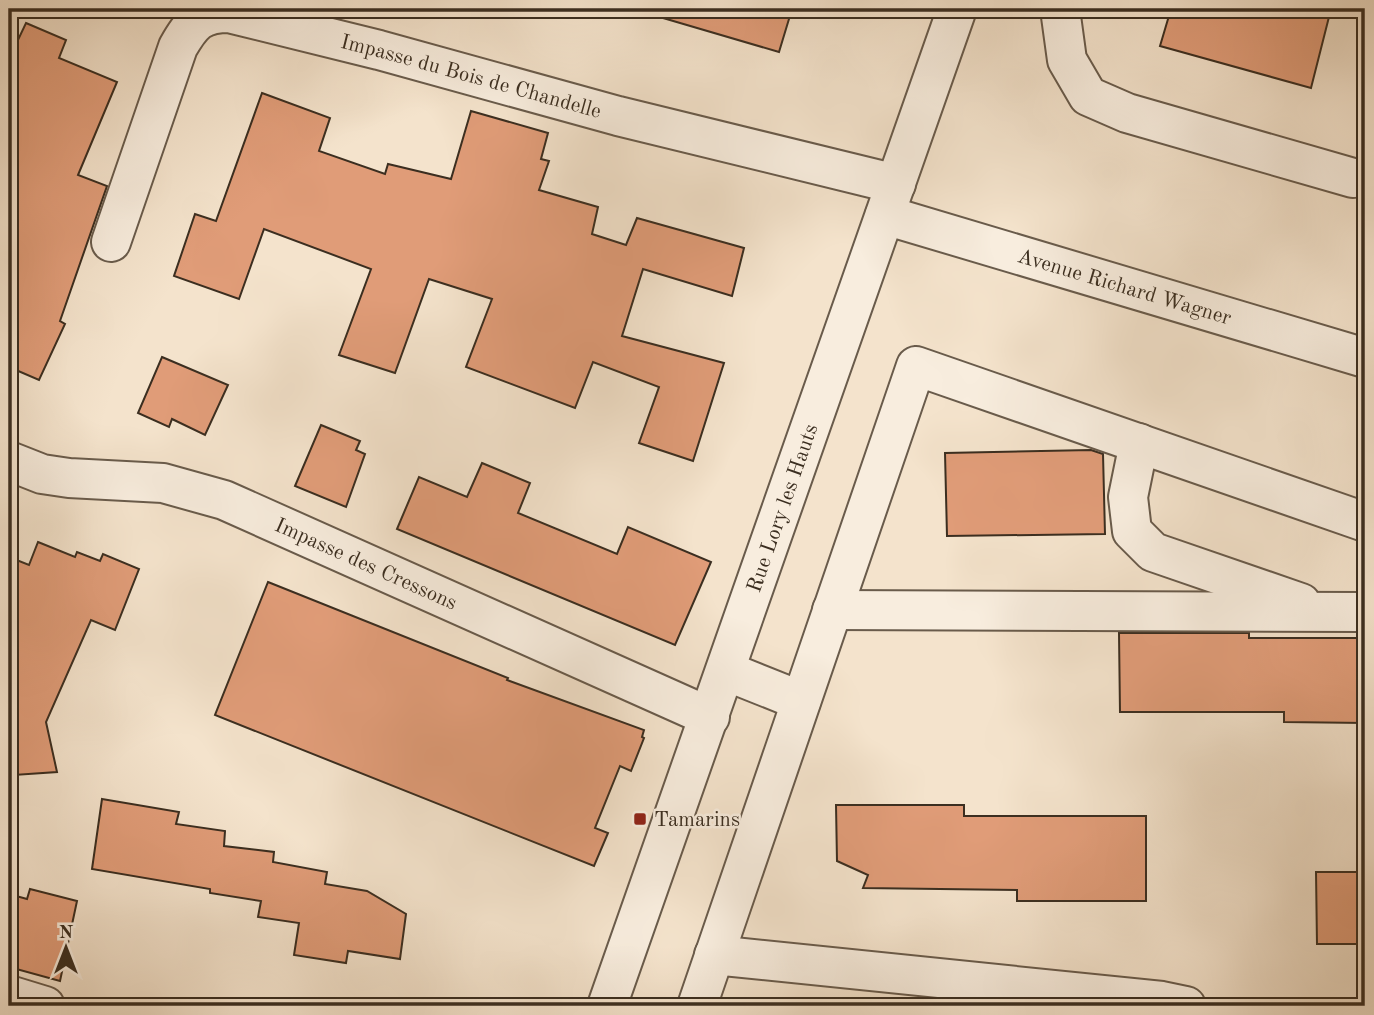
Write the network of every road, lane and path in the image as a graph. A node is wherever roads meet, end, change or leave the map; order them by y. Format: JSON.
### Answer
{"nodes":[{"id":1,"x":957,"y":9,"type":"edge"},
{"id":2,"x":1060,"y":9,"type":"edge"},
{"id":3,"x":1353,"y":178,"type":"dead end"},
{"id":4,"x":890,"y":199,"type":"junction"},
{"id":5,"x":111,"y":243,"type":"dead end"},
{"id":6,"x":1365,"y":358,"type":"edge"},
{"id":7,"x":1139,"y":443,"type":"junction"},
{"id":8,"x":9,"y":461,"type":"edge"},
{"id":9,"x":1365,"y":522,"type":"edge"},
{"id":10,"x":832,"y":610,"type":"junction"},
{"id":11,"x":1347,"y":612,"type":"edge"},
{"id":12,"x":726,"y":671,"type":"junction"},
{"id":13,"x":801,"y":701,"type":"junction"},
{"id":14,"x":710,"y":717,"type":"junction"},
{"id":15,"x":714,"y":954,"type":"junction"},
{"id":16,"x":9,"y":995,"type":"edge"},
{"id":17,"x":45,"y":1006,"type":"edge"},
{"id":18,"x":607,"y":1006,"type":"edge"},
{"id":19,"x":697,"y":1006,"type":"edge"},
{"id":20,"x":1185,"y":1006,"type":"edge"}],
"edges":[{"from":1,"to":4,"type":"street","name":"Rue Lory les Hauts"},
{"from":2,"to":3,"type":"street"},
{"from":4,"to":5,"type":"street","name":"Impasse du Bois de Chandelle"},
{"from":4,"to":6,"type":"street","name":"Avenue Richard Wagner"},
{"from":4,"to":12,"type":"street","name":"Rue Lory les Hauts"},
{"from":7,"to":9,"type":"street"},
{"from":7,"to":10,"type":"street"},
{"from":7,"to":11,"type":"street"},
{"from":8,"to":14,"type":"street","name":"Impasse des Cressons"},
{"from":10,"to":11,"type":"street"},
{"from":10,"to":13,"type":"street"},
{"from":12,"to":13,"type":"street"},
{"from":12,"to":14,"type":"street","name":"Rue Lory les Hauts"},
{"from":13,"to":15,"type":"street"},
{"from":14,"to":18,"type":"street","name":"Rue Lory les Hauts"},
{"from":15,"to":19,"type":"street"},
{"from":15,"to":20,"type":"street"},
{"from":16,"to":17,"type":"street"}]}
